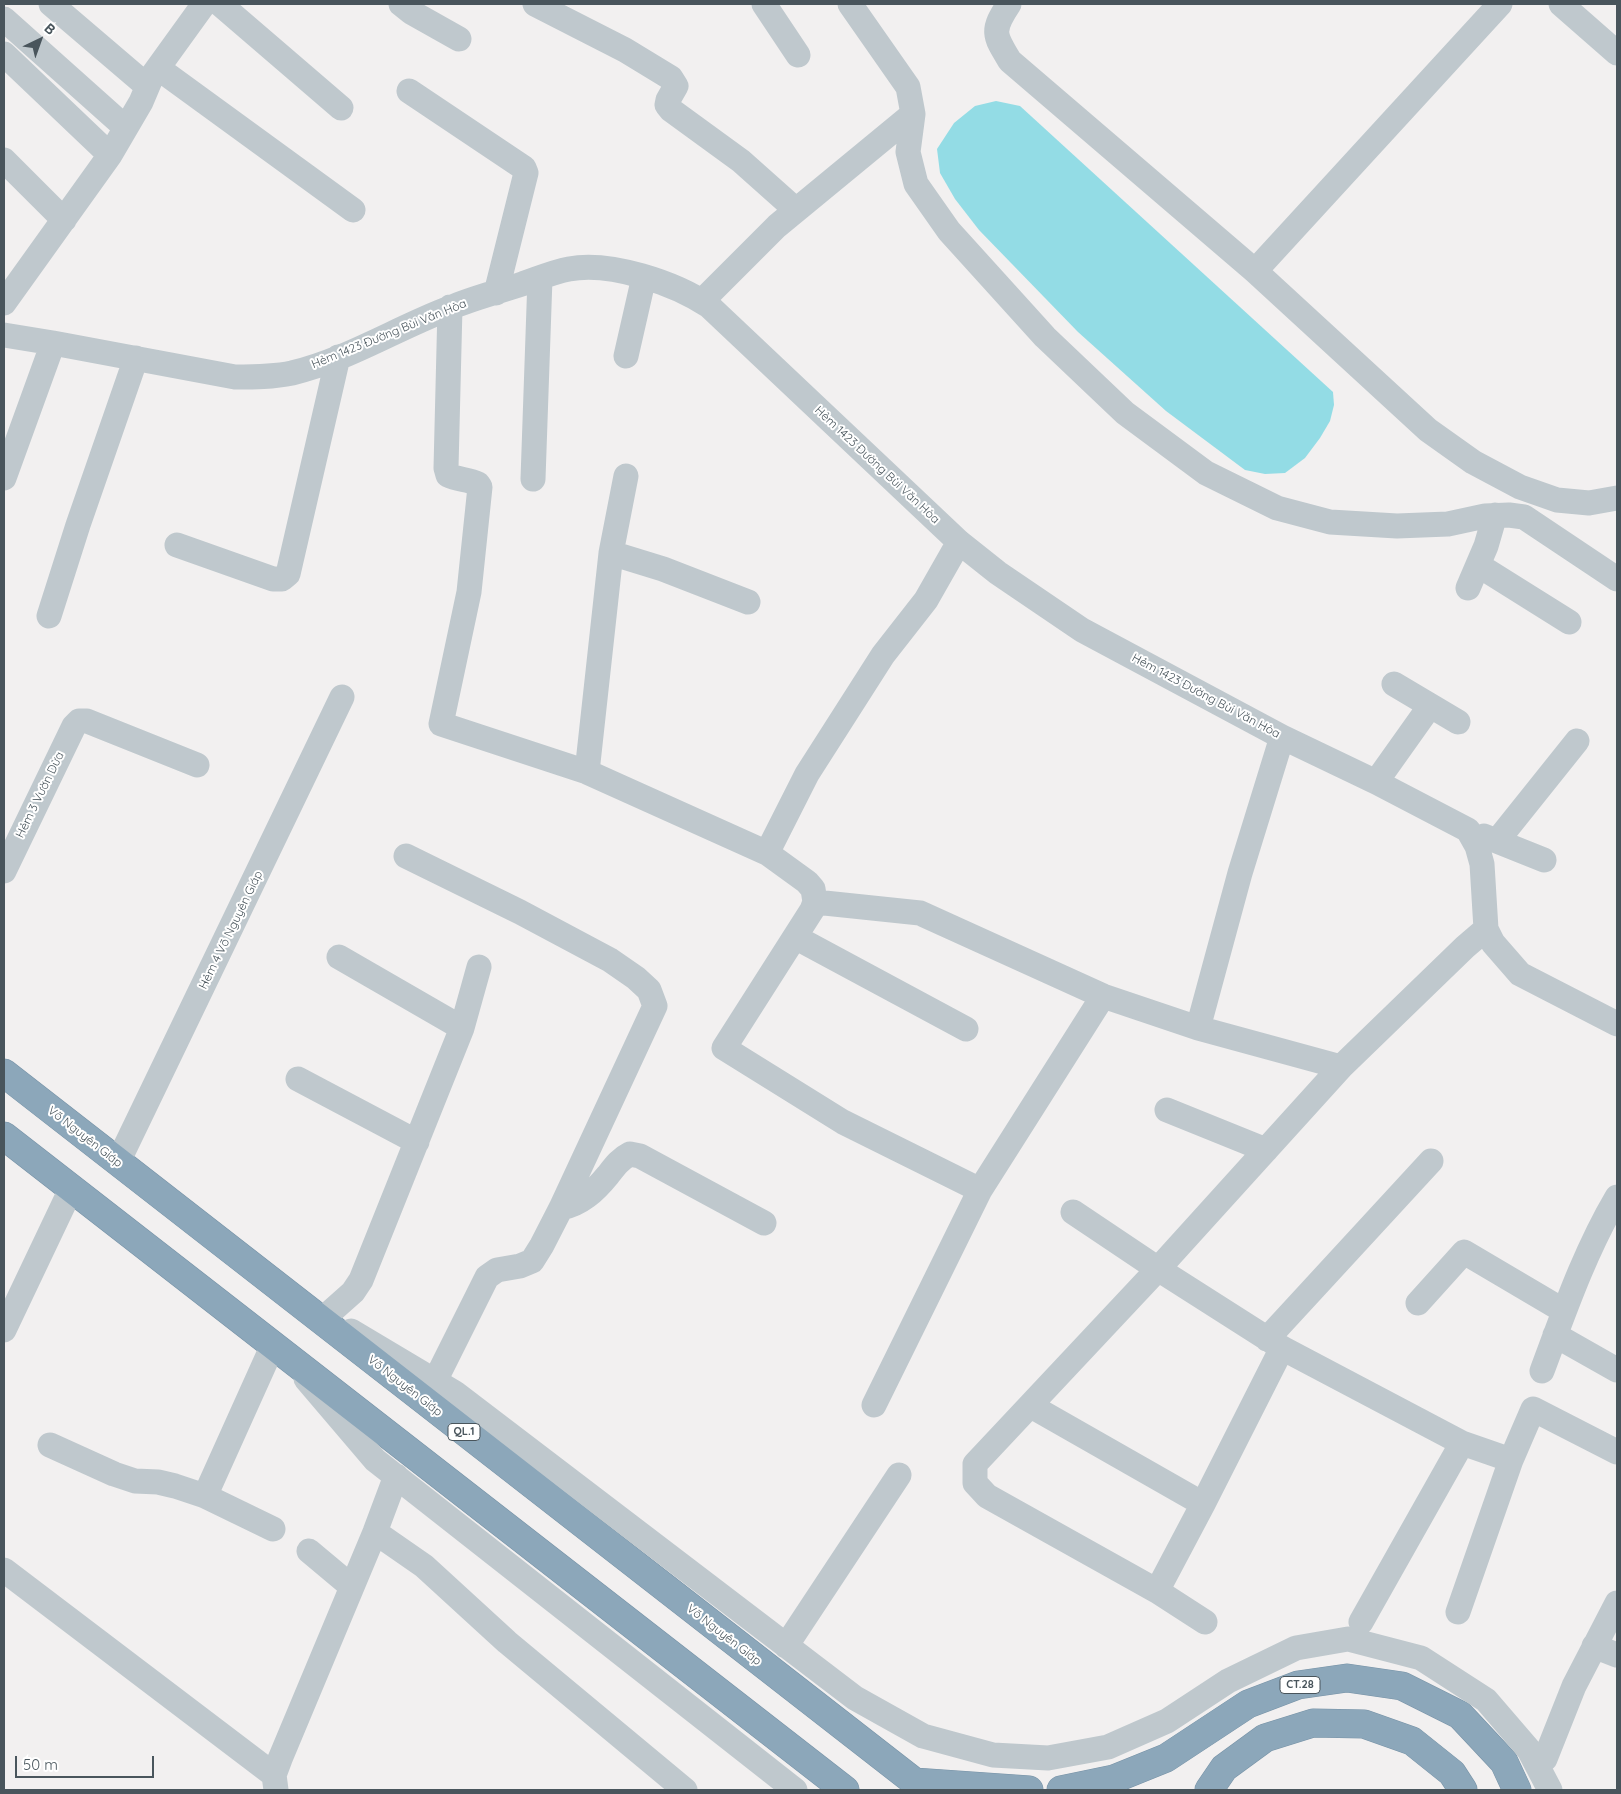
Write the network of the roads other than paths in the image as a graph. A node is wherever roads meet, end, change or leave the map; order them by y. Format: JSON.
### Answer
{"nodes":[{"id":1,"x":51,"y":4,"type":"edge"},
{"id":2,"x":204,"y":4,"type":"edge"},
{"id":3,"x":220,"y":4,"type":"edge"},
{"id":4,"x":535,"y":4,"type":"edge"},
{"id":5,"x":764,"y":4,"type":"edge"},
{"id":6,"x":850,"y":4,"type":"edge"},
{"id":7,"x":1009,"y":4,"type":"edge"},
{"id":8,"x":1500,"y":4,"type":"edge"},
{"id":9,"x":1561,"y":4,"type":"edge"},
{"id":10,"x":409,"y":6,"type":"edge"},
{"id":11,"x":4,"y":19,"type":"edge"},
{"id":12,"x":459,"y":39,"type":"dead end"},
{"id":13,"x":1617,"y":53,"type":"edge"},
{"id":14,"x":4,"y":54,"type":"edge"},
{"id":15,"x":798,"y":55,"type":"dead end"},
{"id":16,"x":152,"y":77,"type":"junction"},
{"id":17,"x":409,"y":91,"type":"dead end"},
{"id":18,"x":342,"y":108,"type":"dead end"},
{"id":19,"x":912,"y":114,"type":"junction"},
{"id":20,"x":126,"y":128,"type":"junction"},
{"id":21,"x":110,"y":155,"type":"junction"},
{"id":22,"x":4,"y":160,"type":"edge"},
{"id":23,"x":353,"y":210,"type":"dead end"},
{"id":24,"x":796,"y":210,"type":"junction"},
{"id":25,"x":64,"y":220,"type":"junction"},
{"id":26,"x":1255,"y":271,"type":"junction"},
{"id":27,"x":644,"y":277,"type":"junction"},
{"id":28,"x":540,"y":278,"type":"junction"},
{"id":29,"x":496,"y":293,"type":"junction"},
{"id":30,"x":702,"y":301,"type":"junction"},
{"id":31,"x":4,"y":303,"type":"edge"},
{"id":32,"x":450,"y":307,"type":"junction"},
{"id":33,"x":4,"y":335,"type":"edge"},
{"id":34,"x":53,"y":343,"type":"junction"},
{"id":35,"x":626,"y":356,"type":"dead end"},
{"id":36,"x":338,"y":357,"type":"junction"},
{"id":37,"x":136,"y":358,"type":"junction"},
{"id":38,"x":626,"y":476,"type":"dead end"},
{"id":39,"x":4,"y":478,"type":"edge"},
{"id":40,"x":533,"y":480,"type":"dead end"},
{"id":41,"x":1617,"y":498,"type":"edge"},
{"id":42,"x":1495,"y":516,"type":"junction"},
{"id":43,"x":959,"y":542,"type":"junction"},
{"id":44,"x":177,"y":544,"type":"dead end"},
{"id":45,"x":611,"y":553,"type":"junction"},
{"id":46,"x":1617,"y":579,"type":"edge"},
{"id":47,"x":748,"y":602,"type":"dead end"},
{"id":48,"x":49,"y":616,"type":"dead end"},
{"id":49,"x":1569,"y":622,"type":"dead end"},
{"id":50,"x":1394,"y":684,"type":"dead end"},
{"id":51,"x":342,"y":697,"type":"dead end"},
{"id":52,"x":1430,"y":706,"type":"junction"},
{"id":53,"x":1458,"y":722,"type":"dead end"},
{"id":54,"x":1282,"y":737,"type":"junction"},
{"id":55,"x":1577,"y":741,"type":"dead end"},
{"id":56,"x":198,"y":765,"type":"dead end"},
{"id":57,"x":587,"y":772,"type":"junction"},
{"id":58,"x":1376,"y":782,"type":"junction"},
{"id":59,"x":1468,"y":830,"type":"junction"},
{"id":60,"x":1497,"y":841,"type":"junction"},
{"id":61,"x":767,"y":853,"type":"junction"},
{"id":62,"x":406,"y":856,"type":"dead end"},
{"id":63,"x":1544,"y":860,"type":"dead end"},
{"id":64,"x":4,"y":871,"type":"edge"},
{"id":65,"x":815,"y":902,"type":"junction"},
{"id":66,"x":1486,"y":929,"type":"junction"},
{"id":67,"x":795,"y":937,"type":"junction"},
{"id":68,"x":339,"y":957,"type":"dead end"},
{"id":69,"x":479,"y":967,"type":"dead end"},
{"id":70,"x":1103,"y":996,"type":"junction"},
{"id":71,"x":1617,"y":1024,"type":"edge"},
{"id":72,"x":462,"y":1028,"type":"junction"},
{"id":73,"x":1198,"y":1028,"type":"junction"},
{"id":74,"x":966,"y":1030,"type":"dead end"},
{"id":75,"x":1341,"y":1067,"type":"junction"},
{"id":76,"x":4,"y":1074,"type":"edge"},
{"id":77,"x":298,"y":1079,"type":"dead end"},
{"id":78,"x":1167,"y":1110,"type":"dead end"},
{"id":79,"x":4,"y":1136,"type":"edge"},
{"id":80,"x":417,"y":1142,"type":"junction"},
{"id":81,"x":1266,"y":1150,"type":"junction"},
{"id":82,"x":1431,"y":1161,"type":"dead end"},
{"id":83,"x":118,"y":1162,"type":"junction"},
{"id":84,"x":71,"y":1189,"type":"junction"},
{"id":85,"x":980,"y":1190,"type":"junction"},
{"id":86,"x":1617,"y":1197,"type":"edge"},
{"id":87,"x":561,"y":1208,"type":"junction"},
{"id":88,"x":1073,"y":1212,"type":"dead end"},
{"id":89,"x":764,"y":1223,"type":"dead end"},
{"id":90,"x":1158,"y":1269,"type":"junction"},
{"id":91,"x":285,"y":1292,"type":"junction"},
{"id":92,"x":1418,"y":1303,"type":"dead end"},
{"id":93,"x":1564,"y":1311,"type":"junction"},
{"id":94,"x":326,"y":1316,"type":"junction"},
{"id":95,"x":4,"y":1330,"type":"edge"},
{"id":96,"x":1555,"y":1335,"type":"junction"},
{"id":97,"x":1274,"y":1343,"type":"junction"},
{"id":98,"x":278,"y":1349,"type":"junction"},
{"id":99,"x":1617,"y":1370,"type":"edge"},
{"id":100,"x":1542,"y":1371,"type":"dead end"},
{"id":101,"x":435,"y":1381,"type":"junction"},
{"id":102,"x":874,"y":1405,"type":"dead end"},
{"id":103,"x":1031,"y":1406,"type":"junction"},
{"id":104,"x":1462,"y":1443,"type":"junction"},
{"id":105,"x":50,"y":1445,"type":"dead end"},
{"id":106,"x":1617,"y":1452,"type":"edge"},
{"id":107,"x":1510,"y":1460,"type":"junction"},
{"id":108,"x":899,"y":1475,"type":"dead end"},
{"id":109,"x":396,"y":1476,"type":"junction"},
{"id":110,"x":205,"y":1496,"type":"junction"},
{"id":111,"x":1203,"y":1504,"type":"junction"},
{"id":112,"x":273,"y":1529,"type":"dead end"},
{"id":113,"x":375,"y":1532,"type":"junction"},
{"id":114,"x":309,"y":1552,"type":"dead end"},
{"id":115,"x":4,"y":1570,"type":"edge"},
{"id":116,"x":352,"y":1587,"type":"junction"},
{"id":117,"x":1157,"y":1591,"type":"junction"},
{"id":118,"x":1617,"y":1603,"type":"edge"},
{"id":119,"x":1458,"y":1612,"type":"dead end"},
{"id":120,"x":1205,"y":1622,"type":"dead end"},
{"id":121,"x":1361,"y":1622,"type":"dead end"},
{"id":122,"x":786,"y":1646,"type":"junction"},
{"id":123,"x":1594,"y":1646,"type":"junction"},
{"id":124,"x":1617,"y":1655,"type":"edge"},
{"id":125,"x":1545,"y":1759,"type":"dead end"},
{"id":126,"x":275,"y":1783,"type":"edge"},
{"id":127,"x":919,"y":1786,"type":"edge"},
{"id":128,"x":686,"y":1790,"type":"edge"},
{"id":129,"x":795,"y":1790,"type":"edge"},
{"id":130,"x":845,"y":1790,"type":"edge"},
{"id":131,"x":1029,"y":1790,"type":"edge"},
{"id":132,"x":1061,"y":1790,"type":"edge"},
{"id":133,"x":1209,"y":1790,"type":"edge"},
{"id":134,"x":1463,"y":1790,"type":"edge"},
{"id":135,"x":1517,"y":1790,"type":"edge"},
{"id":136,"x":1550,"y":1790,"type":"edge"}],
"edges":[{"from":1,"to":16,"type":"street"},
{"from":2,"to":16,"type":"street"},
{"from":3,"to":18,"type":"street"},
{"from":4,"to":24,"type":"street"},
{"from":5,"to":15,"type":"street"},
{"from":6,"to":19,"type":"street"},
{"from":7,"to":26,"type":"street"},
{"from":8,"to":26,"type":"street"},
{"from":9,"to":13,"type":"street"},
{"from":10,"to":12,"type":"street"},
{"from":11,"to":20,"type":"street"},
{"from":14,"to":21,"type":"street"},
{"from":16,"to":20,"type":"street"},
{"from":16,"to":23,"type":"street"},
{"from":17,"to":29,"type":"street"},
{"from":19,"to":24,"type":"street"},
{"from":19,"to":42,"type":"street"},
{"from":20,"to":21,"type":"street"},
{"from":21,"to":25,"type":"street"},
{"from":22,"to":25,"type":"street"},
{"from":24,"to":30,"type":"street"},
{"from":25,"to":31,"type":"street"},
{"from":26,"to":41,"type":"street"},
{"from":27,"to":28,"type":"street","name":"Hẻm 1423 Đường Bùi Văn Hòa"},
{"from":27,"to":30,"type":"street","name":"Hẻm 1423 Đường Bùi Văn Hòa"},
{"from":27,"to":35,"type":"street"},
{"from":28,"to":29,"type":"street","name":"Hẻm 1423 Đường Bùi Văn Hòa"},
{"from":28,"to":40,"type":"street"},
{"from":29,"to":32,"type":"street","name":"Hẻm 1423 Đường Bùi Văn Hòa"},
{"from":30,"to":43,"type":"street","name":"Hẻm 1423 Đường Bùi Văn Hòa"},
{"from":32,"to":36,"type":"street","name":"Hẻm 1423 Đường Bùi Văn Hòa"},
{"from":32,"to":57,"type":"street"},
{"from":33,"to":34,"type":"street","name":"Hẻm 1423 Đường Bùi Văn Hòa"},
{"from":34,"to":37,"type":"street","name":"Hẻm 1423 Đường Bùi Văn Hòa"},
{"from":34,"to":39,"type":"street"},
{"from":36,"to":37,"type":"street","name":"Hẻm 1423 Đường Bùi Văn Hòa"},
{"from":36,"to":44,"type":"street"},
{"from":37,"to":48,"type":"street"},
{"from":38,"to":45,"type":"street"},
{"from":42,"to":46,"type":"street"},
{"from":42,"to":49,"type":"street"},
{"from":43,"to":54,"type":"street","name":"Hẻm 1423 Đường Bùi Văn Hòa"},
{"from":43,"to":61,"type":"street"},
{"from":45,"to":47,"type":"street"},
{"from":45,"to":57,"type":"street"},
{"from":50,"to":52,"type":"street"},
{"from":51,"to":83,"type":"street","name":"Hẻm 4 Võ Nguyên Giáp"},
{"from":52,"to":53,"type":"street"},
{"from":52,"to":58,"type":"street"},
{"from":54,"to":58,"type":"street","name":"Hẻm 1423 Đường Bùi Văn Hòa"},
{"from":54,"to":73,"type":"street"},
{"from":55,"to":60,"type":"street"},
{"from":56,"to":64,"type":"street","name":"Hẻm 3 Vườn Dừa"},
{"from":57,"to":61,"type":"street"},
{"from":58,"to":59,"type":"street","name":"Hẻm 1423 Đường Bùi Văn Hòa"},
{"from":59,"to":60,"type":"street","name":"Hẻm 1423 Đường Bùi Văn Hòa"},
{"from":59,"to":66,"type":"street"},
{"from":60,"to":63,"type":"street","name":"Hẻm 1423 Đường Bùi Văn Hòa"},
{"from":61,"to":65,"type":"street"},
{"from":62,"to":87,"type":"street"},
{"from":65,"to":67,"type":"street"},
{"from":65,"to":70,"type":"street"},
{"from":66,"to":71,"type":"street"},
{"from":66,"to":75,"type":"street"},
{"from":67,"to":74,"type":"street"},
{"from":67,"to":85,"type":"street"},
{"from":68,"to":72,"type":"street"},
{"from":69,"to":72,"type":"street"},
{"from":70,"to":73,"type":"street"},
{"from":70,"to":85,"type":"street"},
{"from":72,"to":80,"type":"street"},
{"from":73,"to":75,"type":"street"},
{"from":75,"to":81,"type":"street"},
{"from":76,"to":83,"type":"highway","name":"Võ Nguyên Giáp","number":"QL.1"},
{"from":77,"to":80,"type":"street"},
{"from":78,"to":81,"type":"street"},
{"from":79,"to":84,"type":"highway"},
{"from":80,"to":94,"type":"street"},
{"from":81,"to":90,"type":"street"},
{"from":82,"to":97,"type":"street"},
{"from":83,"to":91,"type":"highway","name":"Võ Nguyên Giáp","number":"QL.1"},
{"from":84,"to":95,"type":"street"},
{"from":84,"to":98,"type":"highway"},
{"from":85,"to":102,"type":"street"},
{"from":86,"to":93,"type":"street"},
{"from":87,"to":89,"type":"street"},
{"from":87,"to":101,"type":"street"},
{"from":88,"to":90,"type":"street"},
{"from":90,"to":97,"type":"street"},
{"from":90,"to":103,"type":"street"},
{"from":91,"to":94,"type":"street"},
{"from":91,"to":127,"type":"highway","name":"Võ Nguyên Giáp","number":"QL.1"},
{"from":92,"to":93,"type":"street"},
{"from":93,"to":96,"type":"street"},
{"from":94,"to":101,"type":"street"},
{"from":96,"to":99,"type":"street"},
{"from":96,"to":100,"type":"street"},
{"from":97,"to":104,"type":"street"},
{"from":97,"to":111,"type":"street"},
{"from":98,"to":109,"type":"street"},
{"from":98,"to":110,"type":"street"},
{"from":98,"to":130,"type":"highway"},
{"from":101,"to":122,"type":"street"},
{"from":103,"to":111,"type":"street"},
{"from":103,"to":117,"type":"street"},
{"from":104,"to":107,"type":"street"},
{"from":104,"to":121,"type":"street"},
{"from":105,"to":110,"type":"street"},
{"from":106,"to":107,"type":"street"},
{"from":107,"to":119,"type":"street"},
{"from":108,"to":122,"type":"street"},
{"from":109,"to":113,"type":"street"},
{"from":109,"to":129,"type":"street"},
{"from":110,"to":112,"type":"street"},
{"from":111,"to":117,"type":"street"},
{"from":113,"to":116,"type":"street"},
{"from":113,"to":128,"type":"street"},
{"from":114,"to":116,"type":"street"},
{"from":115,"to":126,"type":"street"},
{"from":116,"to":126,"type":"street"},
{"from":117,"to":120,"type":"street"},
{"from":118,"to":123,"type":"street"},
{"from":122,"to":136,"type":"street"},
{"from":123,"to":124,"type":"street"},
{"from":123,"to":125,"type":"street"},
{"from":127,"to":131,"type":"highway"},
{"from":132,"to":135,"type":"highway","number":"CT.28"},
{"from":133,"to":134,"type":"highway"}]}
